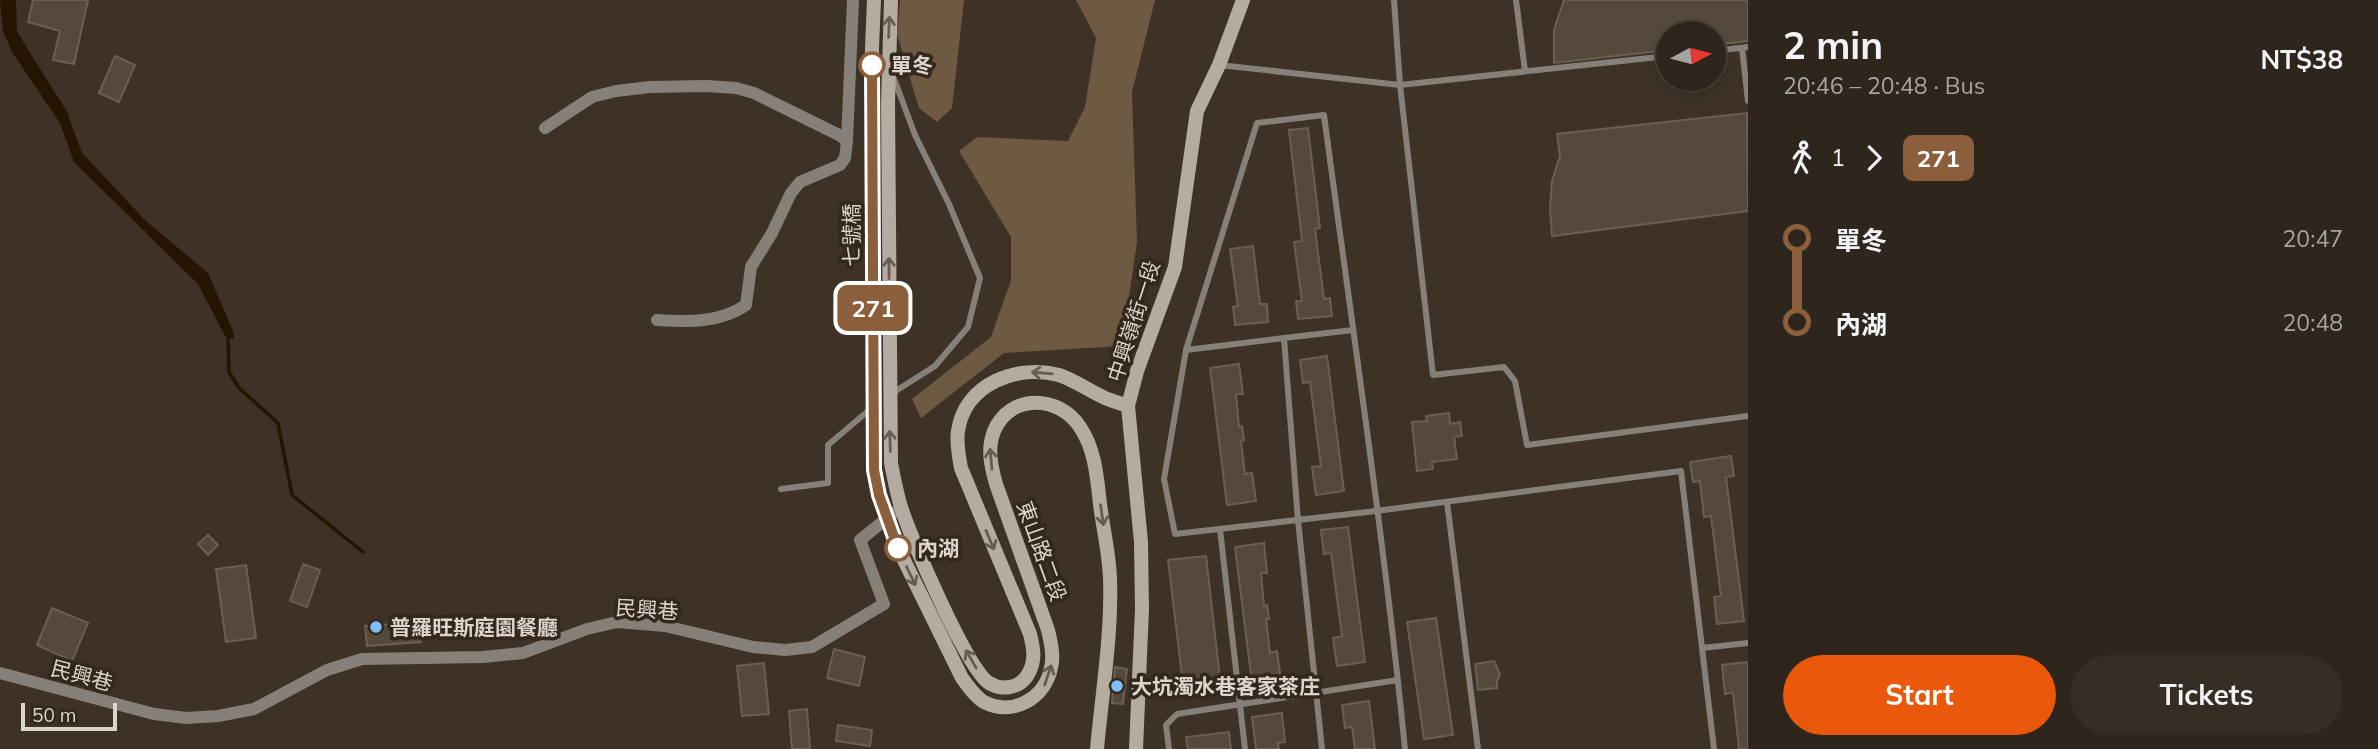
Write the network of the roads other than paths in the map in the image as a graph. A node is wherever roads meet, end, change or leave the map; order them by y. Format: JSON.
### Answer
{"nodes":[{"id":1,"x":853,"y":0,"type":"edge"},
{"id":2,"x":874,"y":0,"type":"edge"},
{"id":3,"x":891,"y":0,"type":"edge"},
{"id":4,"x":1243,"y":0,"type":"edge"},
{"id":5,"x":1394,"y":0,"type":"edge"},
{"id":6,"x":1516,"y":0,"type":"edge"},
{"id":7,"x":1745,"y":48,"type":"edge"},
{"id":8,"x":1726,"y":50,"type":"edge"},
{"id":9,"x":1656,"y":57,"type":"edge"},
{"id":10,"x":888,"y":64,"type":"junction"},
{"id":11,"x":1219,"y":65,"type":"junction"},
{"id":12,"x":1525,"y":71,"type":"junction"},
{"id":13,"x":1400,"y":85,"type":"junction"},
{"id":14,"x":1748,"y":100,"type":"edge"},
{"id":15,"x":545,"y":128,"type":"dead end"},
{"id":16,"x":847,"y":141,"type":"junction"},
{"id":17,"x":657,"y":320,"type":"dead end"},
{"id":18,"x":1353,"y":330,"type":"junction"},
{"id":19,"x":1284,"y":338,"type":"junction"},
{"id":20,"x":1186,"y":350,"type":"junction"},
{"id":21,"x":873,"y":367,"type":"joint"},
{"id":22,"x":890,"y":395,"type":"junction"},
{"id":23,"x":1128,"y":406,"type":"junction"},
{"id":24,"x":872,"y":407,"type":"junction"},
{"id":25,"x":1748,"y":415,"type":"edge"},
{"id":26,"x":781,"y":489,"type":"dead end"},
{"id":27,"x":1447,"y":502,"type":"junction"},
{"id":28,"x":901,"y":508,"type":"junction"},
{"id":29,"x":1376,"y":511,"type":"junction"},
{"id":30,"x":886,"y":518,"type":"junction"},
{"id":31,"x":1298,"y":520,"type":"junction"},
{"id":32,"x":1220,"y":528,"type":"junction"},
{"id":33,"x":1748,"y":643,"type":"edge"},
{"id":34,"x":1702,"y":649,"type":"junction"},
{"id":35,"x":0,"y":673,"type":"edge"},
{"id":36,"x":1398,"y":680,"type":"junction"},
{"id":37,"x":1315,"y":693,"type":"junction"},
{"id":38,"x":1240,"y":704,"type":"junction"},
{"id":39,"x":1097,"y":749,"type":"edge"},
{"id":40,"x":1136,"y":749,"type":"edge"},
{"id":41,"x":1169,"y":749,"type":"edge"},
{"id":42,"x":1245,"y":749,"type":"edge"},
{"id":43,"x":1322,"y":749,"type":"edge"},
{"id":44,"x":1405,"y":749,"type":"edge"},
{"id":45,"x":1478,"y":749,"type":"edge"},
{"id":46,"x":1714,"y":749,"type":"edge"}],
"edges":[{"from":1,"to":16,"type":"street"},
{"from":2,"to":21,"type":"main road","name":"七號橋"},
{"from":10,"to":3,"type":"main road","one_way":true},
{"from":4,"to":11,"type":"main road","name":"中興嶺街一段"},
{"from":5,"to":13,"type":"lane"},
{"from":6,"to":12,"type":"lane"},
{"from":7,"to":8,"type":"lane"},
{"from":7,"to":14,"type":"lane"},
{"from":9,"to":12,"type":"lane"},
{"from":22,"to":10,"type":"main road","name":"七號橋","one_way":true},
{"from":10,"to":22,"type":"lane"},
{"from":11,"to":13,"type":"lane"},
{"from":11,"to":23,"type":"main road","name":"中興嶺街一段"},
{"from":12,"to":13,"type":"lane"},
{"from":13,"to":25,"type":"lane"},
{"from":15,"to":16,"type":"street"},
{"from":16,"to":17,"type":"street"},
{"from":18,"to":19,"type":"lane"},
{"from":18,"to":20,"type":"lane"},
{"from":18,"to":29,"type":"lane"},
{"from":19,"to":20,"type":"lane"},
{"from":19,"to":31,"type":"lane"},
{"from":20,"to":32,"type":"lane"},
{"from":21,"to":24,"type":"main road","name":"東山路二段"},
{"from":22,"to":24,"type":"lane"},
{"from":28,"to":22,"type":"main road","one_way":true},
{"from":23,"to":28,"type":"main road","one_way":true},
{"from":23,"to":40,"type":"main road","name":"中興嶺街一段"},
{"from":24,"to":26,"type":"lane"},
{"from":24,"to":30,"type":"main road","name":"東山路二段"},
{"from":27,"to":29,"type":"lane"},
{"from":27,"to":34,"type":"lane"},
{"from":27,"to":45,"type":"lane"},
{"from":28,"to":30,"type":"street","name":"民興巷"},
{"from":29,"to":31,"type":"lane"},
{"from":29,"to":36,"type":"lane"},
{"from":30,"to":35,"type":"street","name":"民興巷"},
{"from":30,"to":39,"type":"main road","name":"東山路二段","one_way":true},
{"from":31,"to":32,"type":"lane"},
{"from":31,"to":37,"type":"lane"},
{"from":32,"to":38,"type":"lane"},
{"from":33,"to":34,"type":"lane"},
{"from":34,"to":46,"type":"lane"},
{"from":36,"to":37,"type":"lane"},
{"from":36,"to":44,"type":"lane"},
{"from":37,"to":38,"type":"lane"},
{"from":37,"to":43,"type":"lane"},
{"from":38,"to":41,"type":"lane"},
{"from":38,"to":42,"type":"lane"}]}
